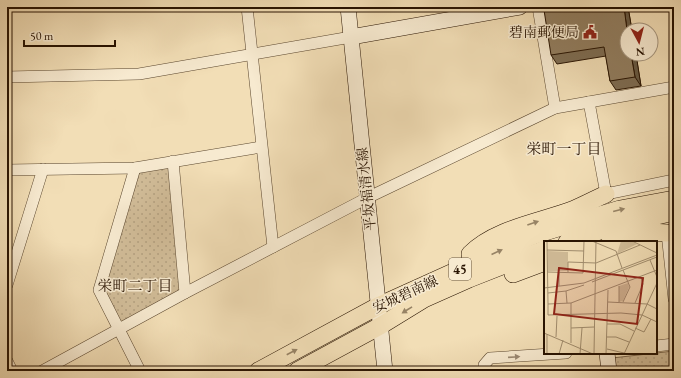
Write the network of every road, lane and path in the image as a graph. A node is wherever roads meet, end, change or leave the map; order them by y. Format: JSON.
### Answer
{"nodes":[{"id":1,"x":248,"y":7,"type":"edge"},
{"id":2,"x":348,"y":7,"type":"edge"},
{"id":3,"x":520,"y":7,"type":"edge"},
{"id":4,"x":538,"y":7,"type":"edge"},
{"id":5,"x":351,"y":37,"type":"junction"},
{"id":6,"x":254,"y":54,"type":"junction"},
{"id":7,"x":7,"y":77,"type":"edge"},
{"id":8,"x":674,"y":87,"type":"edge"},
{"id":9,"x":589,"y":102,"type":"junction"},
{"id":10,"x":555,"y":108,"type":"junction"},
{"id":11,"x":261,"y":146,"type":"junction"},
{"id":12,"x":173,"y":161,"type":"junction"},
{"id":13,"x":135,"y":168,"type":"junction"},
{"id":14,"x":43,"y":169,"type":"junction"},
{"id":15,"x":7,"y":170,"type":"edge"},
{"id":16,"x":674,"y":180,"type":"edge"},
{"id":17,"x":606,"y":194,"type":"junction"},
{"id":18,"x":367,"y":198,"type":"junction"},
{"id":19,"x":674,"y":199,"type":"edge"},
{"id":20,"x":674,"y":212,"type":"edge"},
{"id":21,"x":671,"y":232,"type":"edge"},
{"id":22,"x":570,"y":241,"type":"edge"},
{"id":23,"x":614,"y":241,"type":"edge"},
{"id":24,"x":273,"y":246,"type":"junction"},
{"id":25,"x":544,"y":249,"type":"edge"},
{"id":26,"x":544,"y":262,"type":"edge"},
{"id":27,"x":472,"y":270,"type":"junction"},
{"id":28,"x":7,"y":285,"type":"edge"},
{"id":29,"x":186,"y":293,"type":"junction"},
{"id":30,"x":674,"y":299,"type":"edge"},
{"id":31,"x":378,"y":306,"type":"junction"},
{"id":32,"x":380,"y":326,"type":"junction"},
{"id":33,"x":118,"y":329,"type":"junction"},
{"id":34,"x":674,"y":344,"type":"edge"},
{"id":35,"x":657,"y":346,"type":"edge"},
{"id":36,"x":551,"y":354,"type":"edge"},
{"id":37,"x":607,"y":354,"type":"edge"},
{"id":38,"x":7,"y":361,"type":"edge"},
{"id":39,"x":12,"y":371,"type":"edge"},
{"id":40,"x":42,"y":371,"type":"edge"},
{"id":41,"x":140,"y":371,"type":"edge"},
{"id":42,"x":258,"y":371,"type":"edge"},
{"id":43,"x":297,"y":371,"type":"edge"},
{"id":44,"x":385,"y":371,"type":"edge"},
{"id":45,"x":485,"y":371,"type":"edge"},
{"id":46,"x":609,"y":371,"type":"edge"}],
"edges":[{"from":1,"to":6,"type":"street"},
{"from":2,"to":5,"type":"main road","name":"平坂福清水線"},
{"from":3,"to":5,"type":"main road"},
{"from":4,"to":10,"type":"street"},
{"from":5,"to":6,"type":"street"},
{"from":5,"to":18,"type":"main road","name":"平坂福清水線"},
{"from":6,"to":7,"type":"street"},
{"from":6,"to":11,"type":"street"},
{"from":8,"to":9,"type":"street"},
{"from":9,"to":10,"type":"street"},
{"from":9,"to":17,"type":"street"},
{"from":10,"to":18,"type":"street"},
{"from":11,"to":12,"type":"street"},
{"from":11,"to":24,"type":"street"},
{"from":12,"to":13,"type":"street"},
{"from":12,"to":29,"type":"street"},
{"from":13,"to":14,"type":"street"},
{"from":13,"to":33,"type":"street"},
{"from":14,"to":15,"type":"street"},
{"from":14,"to":28,"type":"street"},
{"from":16,"to":17,"type":"street"},
{"from":27,"to":17,"type":"main road","one_way":true},
{"from":18,"to":24,"type":"street"},
{"from":18,"to":31,"type":"main road","name":"平坂福清水線"},
{"from":27,"to":19,"type":"main road","name":"安城碧南線","number":"45","one_way":true},
{"from":20,"to":22,"type":"main road"},
{"from":21,"to":23,"type":"main road"},
{"from":21,"to":30,"type":"street"},
{"from":24,"to":29,"type":"street"},
{"from":25,"to":27,"type":"main road","name":"安城碧南線","number":"45"},
{"from":26,"to":27,"type":"main road"},
{"from":27,"to":31,"type":"main road","name":"安城碧南線","number":"45"},
{"from":27,"to":32,"type":"main road","name":"安城碧南線","number":"45","one_way":true},
{"from":29,"to":33,"type":"street"},
{"from":31,"to":32,"type":"main road","name":"平坂福清水線"},
{"from":42,"to":31,"type":"main road","name":"安城碧南線","number":"45","one_way":true},
{"from":32,"to":43,"type":"main road","name":"安城碧南線","number":"45"},
{"from":32,"to":44,"type":"main road","name":"平坂福清水線"},
{"from":33,"to":40,"type":"street"},
{"from":33,"to":41,"type":"street"},
{"from":34,"to":35,"type":"street"},
{"from":45,"to":36,"type":"street","one_way":true},
{"from":37,"to":46,"type":"main road"},
{"from":38,"to":39,"type":"street"}]}
